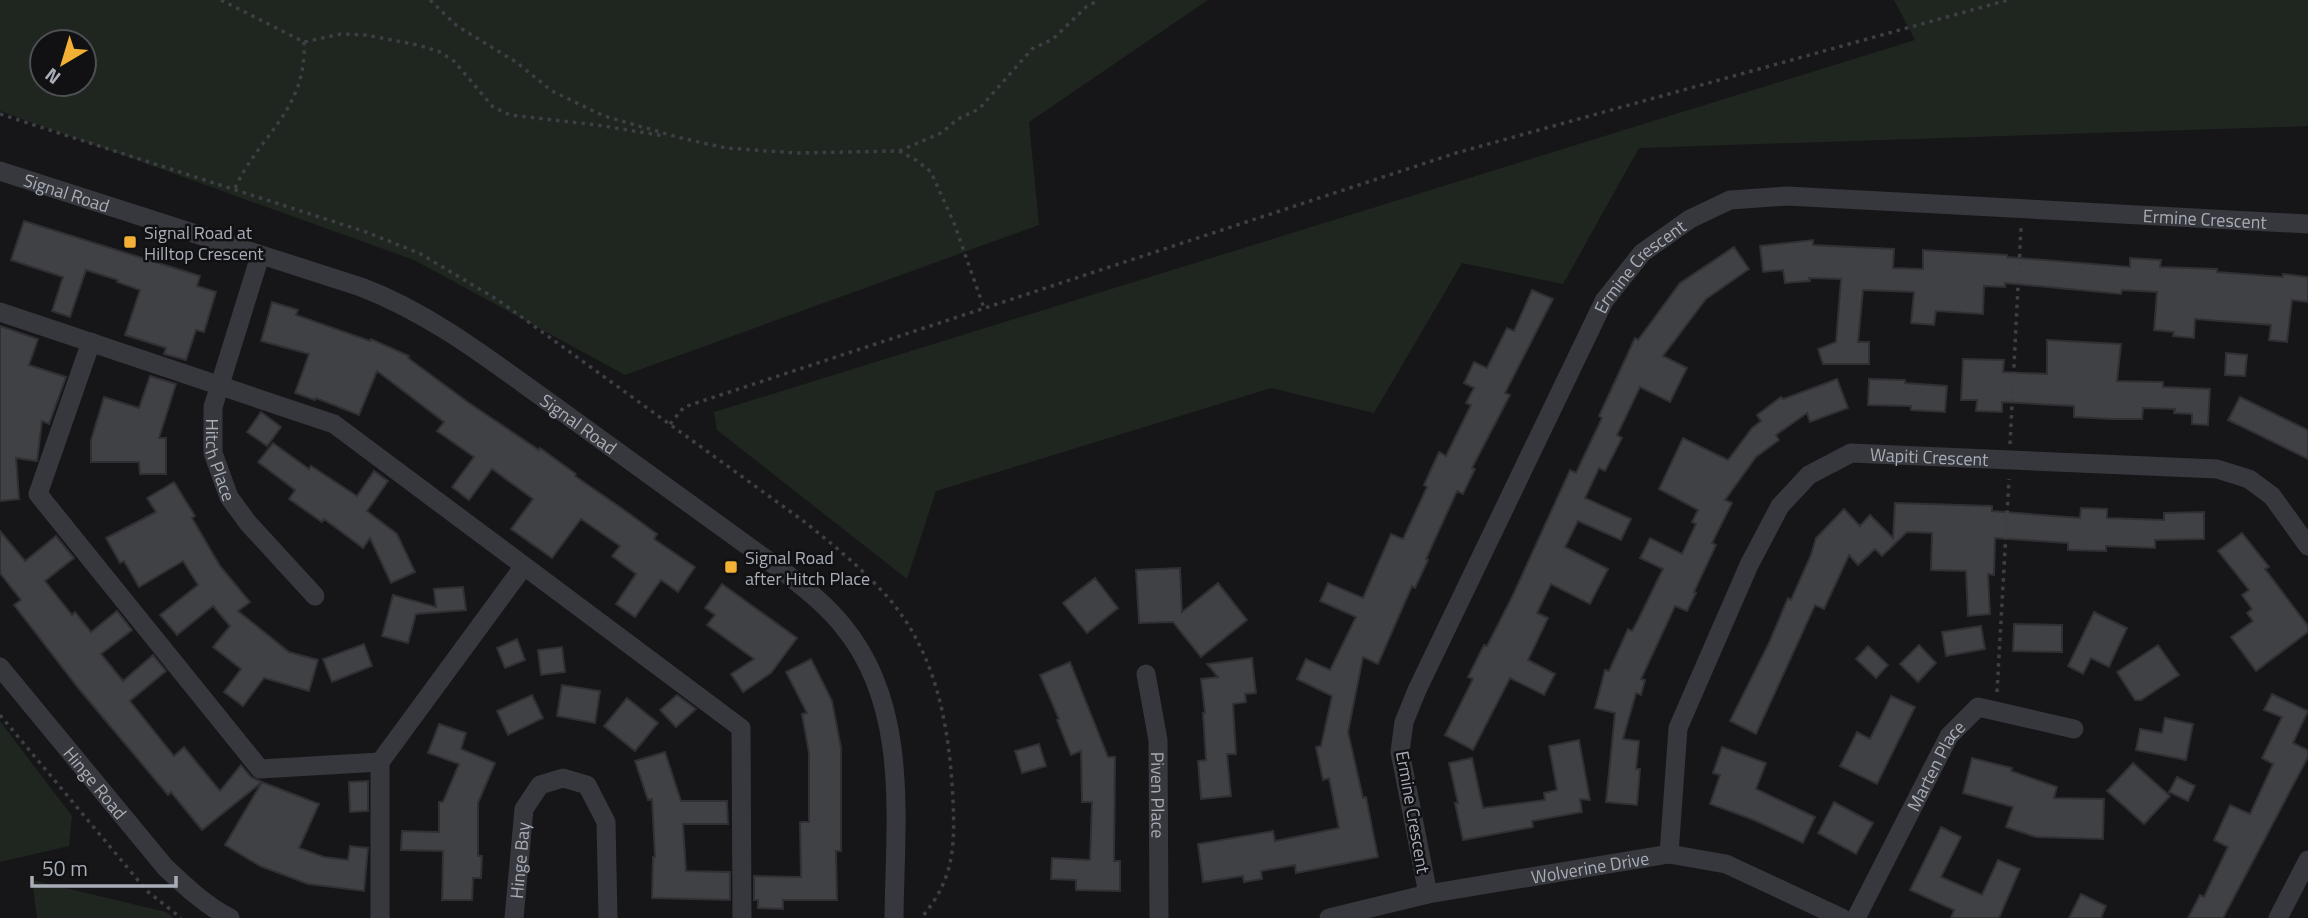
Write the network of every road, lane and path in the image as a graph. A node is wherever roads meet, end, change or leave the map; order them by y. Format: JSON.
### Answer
{"nodes":[{"id":1,"x":220,"y":0,"type":"edge"},
{"id":2,"x":430,"y":0,"type":"edge"},
{"id":3,"x":1099,"y":0,"type":"edge"},
{"id":4,"x":2008,"y":0,"type":"edge"},
{"id":5,"x":304,"y":42,"type":"junction"},
{"id":6,"x":681,"y":138,"type":"junction"},
{"id":7,"x":899,"y":151,"type":"junction"},
{"id":8,"x":1,"y":174,"type":"edge"},
{"id":9,"x":235,"y":189,"type":"dead end"},
{"id":10,"x":2308,"y":224,"type":"edge"},
{"id":11,"x":260,"y":256,"type":"junction"},
{"id":12,"x":984,"y":308,"type":"junction"},
{"id":13,"x":0,"y":312,"type":"edge"},
{"id":14,"x":91,"y":342,"type":"junction"},
{"id":15,"x":220,"y":386,"type":"junction"},
{"id":16,"x":670,"y":424,"type":"dead end"},
{"id":17,"x":2308,"y":546,"type":"edge"},
{"id":18,"x":524,"y":566,"type":"junction"},
{"id":19,"x":315,"y":596,"type":"dead end"},
{"id":20,"x":0,"y":667,"type":"edge"},
{"id":21,"x":1146,"y":674,"type":"dead end"},
{"id":22,"x":0,"y":715,"type":"edge"},
{"id":23,"x":2074,"y":729,"type":"dead end"},
{"id":24,"x":380,"y":762,"type":"junction"},
{"id":25,"x":1669,"y":854,"type":"junction"},
{"id":26,"x":2308,"y":860,"type":"edge"},
{"id":27,"x":1428,"y":894,"type":"junction"},
{"id":28,"x":181,"y":918,"type":"edge"},
{"id":29,"x":230,"y":918,"type":"edge"},
{"id":30,"x":380,"y":918,"type":"edge"},
{"id":31,"x":514,"y":918,"type":"edge"},
{"id":32,"x":608,"y":918,"type":"edge"},
{"id":33,"x":742,"y":918,"type":"edge"},
{"id":34,"x":894,"y":918,"type":"edge"},
{"id":35,"x":1159,"y":918,"type":"edge"},
{"id":36,"x":1329,"y":918,"type":"edge"},
{"id":37,"x":1842,"y":918,"type":"edge"},
{"id":38,"x":1856,"y":918,"type":"edge"},
{"id":39,"x":2278,"y":918,"type":"edge"}],
"edges":[{"from":1,"to":5,"type":"path"},
{"from":2,"to":6,"type":"path"},
{"from":3,"to":7,"type":"path"},
{"from":4,"to":12,"type":"path"},
{"from":5,"to":6,"type":"path"},
{"from":5,"to":9,"type":"path"},
{"from":6,"to":7,"type":"path"},
{"from":7,"to":12,"type":"path"},
{"from":8,"to":11,"type":"street","name":"Signal Road"},
{"from":10,"to":27,"type":"street","name":"Ermine Crescent"},
{"from":11,"to":15,"type":"street","name":"Hitch Place"},
{"from":11,"to":34,"type":"street","name":"Signal Road"},
{"from":12,"to":16,"type":"path"},
{"from":13,"to":14,"type":"street"},
{"from":14,"to":15,"type":"street"},
{"from":14,"to":24,"type":"street"},
{"from":15,"to":18,"type":"street"},
{"from":15,"to":19,"type":"street","name":"Hitch Place"},
{"from":17,"to":25,"type":"street","name":"Wapiti Crescent"},
{"from":18,"to":24,"type":"street"},
{"from":18,"to":33,"type":"street"},
{"from":20,"to":29,"type":"street","name":"Hinge Road"},
{"from":21,"to":35,"type":"street","name":"Piven Place"},
{"from":22,"to":28,"type":"path"},
{"from":23,"to":38,"type":"street","name":"Marten Place"},
{"from":24,"to":30,"type":"street"},
{"from":25,"to":27,"type":"street","name":"Wolverine Drive"},
{"from":25,"to":37,"type":"street","name":"Wolverine Drive"},
{"from":26,"to":39,"type":"street"},
{"from":27,"to":36,"type":"street","name":"Wolverine Drive"},
{"from":31,"to":32,"type":"street","name":"Hinge Bay"}]}
